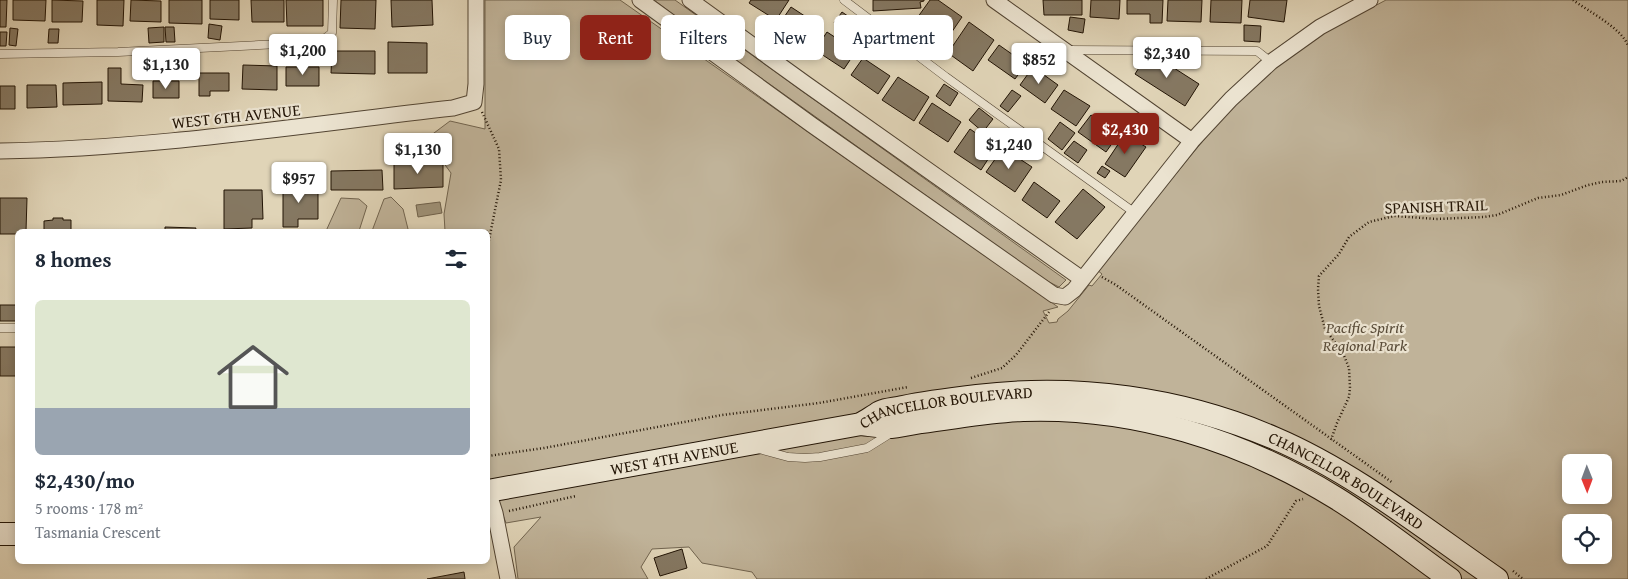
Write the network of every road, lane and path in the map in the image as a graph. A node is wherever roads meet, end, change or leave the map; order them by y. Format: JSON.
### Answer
{"nodes":[{"id":1,"x":333,"y":0,"type":"edge"},
{"id":2,"x":476,"y":0,"type":"edge"},
{"id":3,"x":640,"y":0,"type":"edge"},
{"id":4,"x":690,"y":0,"type":"edge"},
{"id":5,"x":844,"y":0,"type":"edge"},
{"id":6,"x":994,"y":0,"type":"edge"},
{"id":7,"x":1369,"y":0,"type":"edge"},
{"id":8,"x":1573,"y":0,"type":"edge"},
{"id":9,"x":1628,"y":46,"type":"edge"},
{"id":10,"x":1063,"y":50,"type":"junction"},
{"id":11,"x":0,"y":54,"type":"edge"},
{"id":12,"x":1271,"y":62,"type":"junction"},
{"id":13,"x":474,"y":102,"type":"junction"},
{"id":14,"x":1192,"y":141,"type":"junction"},
{"id":15,"x":0,"y":151,"type":"edge"},
{"id":16,"x":1628,"y":177,"type":"edge"},
{"id":17,"x":1135,"y":213,"type":"junction"},
{"id":18,"x":490,"y":235,"type":"edge"},
{"id":19,"x":1082,"y":279,"type":"junction"},
{"id":20,"x":1049,"y":312,"type":"dead end"},
{"id":21,"x":0,"y":328,"type":"edge"},
{"id":22,"x":15,"y":328,"type":"edge"},
{"id":23,"x":966,"y":379,"type":"dead end"},
{"id":24,"x":909,"y":386,"type":"dead end"},
{"id":25,"x":861,"y":424,"type":"junction"},
{"id":26,"x":901,"y":425,"type":"junction"},
{"id":27,"x":1331,"y":440,"type":"junction"},
{"id":28,"x":743,"y":445,"type":"junction"},
{"id":29,"x":490,"y":456,"type":"edge"},
{"id":30,"x":1399,"y":488,"type":"dead end"},
{"id":31,"x":490,"y":491,"type":"edge"},
{"id":32,"x":576,"y":496,"type":"dead end"},
{"id":33,"x":490,"y":497,"type":"edge"},
{"id":34,"x":1310,"y":502,"type":"dead end"},
{"id":35,"x":508,"y":511,"type":"dead end"},
{"id":36,"x":0,"y":534,"type":"edge"},
{"id":37,"x":15,"y":534,"type":"edge"},
{"id":38,"x":1503,"y":573,"type":"edge"},
{"id":39,"x":508,"y":579,"type":"edge"},
{"id":40,"x":1206,"y":579,"type":"edge"},
{"id":41,"x":1450,"y":579,"type":"edge"},
{"id":42,"x":1524,"y":579,"type":"edge"}],
"edges":[{"from":1,"to":11,"type":"lane"},
{"from":2,"to":13,"type":"street"},
{"from":3,"to":19,"type":"street"},
{"from":4,"to":19,"type":"street"},
{"from":5,"to":17,"type":"lane"},
{"from":6,"to":10,"type":"street"},
{"from":7,"to":12,"type":"street"},
{"from":8,"to":9,"type":"path"},
{"from":10,"to":12,"type":"lane"},
{"from":10,"to":14,"type":"street"},
{"from":12,"to":14,"type":"street"},
{"from":13,"to":15,"type":"street","name":"WEST 6TH AVENUE"},
{"from":13,"to":18,"type":"path"},
{"from":14,"to":17,"type":"street"},
{"from":16,"to":27,"type":"path","name":"SPANISH TRAIL"},
{"from":17,"to":19,"type":"street"},
{"from":19,"to":27,"type":"path"},
{"from":20,"to":23,"type":"path"},
{"from":21,"to":22,"type":"lane"},
{"from":24,"to":29,"type":"path"},
{"from":25,"to":26,"type":"main road","name":"CHANCELLOR BOULEVARD"},
{"from":25,"to":28,"type":"main road","name":"WEST 4TH AVENUE"},
{"from":25,"to":38,"type":"main road","name":"CHANCELLOR BOULEVARD"},
{"from":26,"to":28,"type":"lane"},
{"from":26,"to":41,"type":"main road","name":"CHANCELLOR BOULEVARD"},
{"from":27,"to":30,"type":"path"},
{"from":28,"to":31,"type":"main road","name":"WEST 4TH AVENUE"},
{"from":32,"to":35,"type":"path"},
{"from":33,"to":39,"type":"street"},
{"from":34,"to":40,"type":"path"},
{"from":36,"to":37,"type":"main road"},
{"from":38,"to":42,"type":"path"}]}
